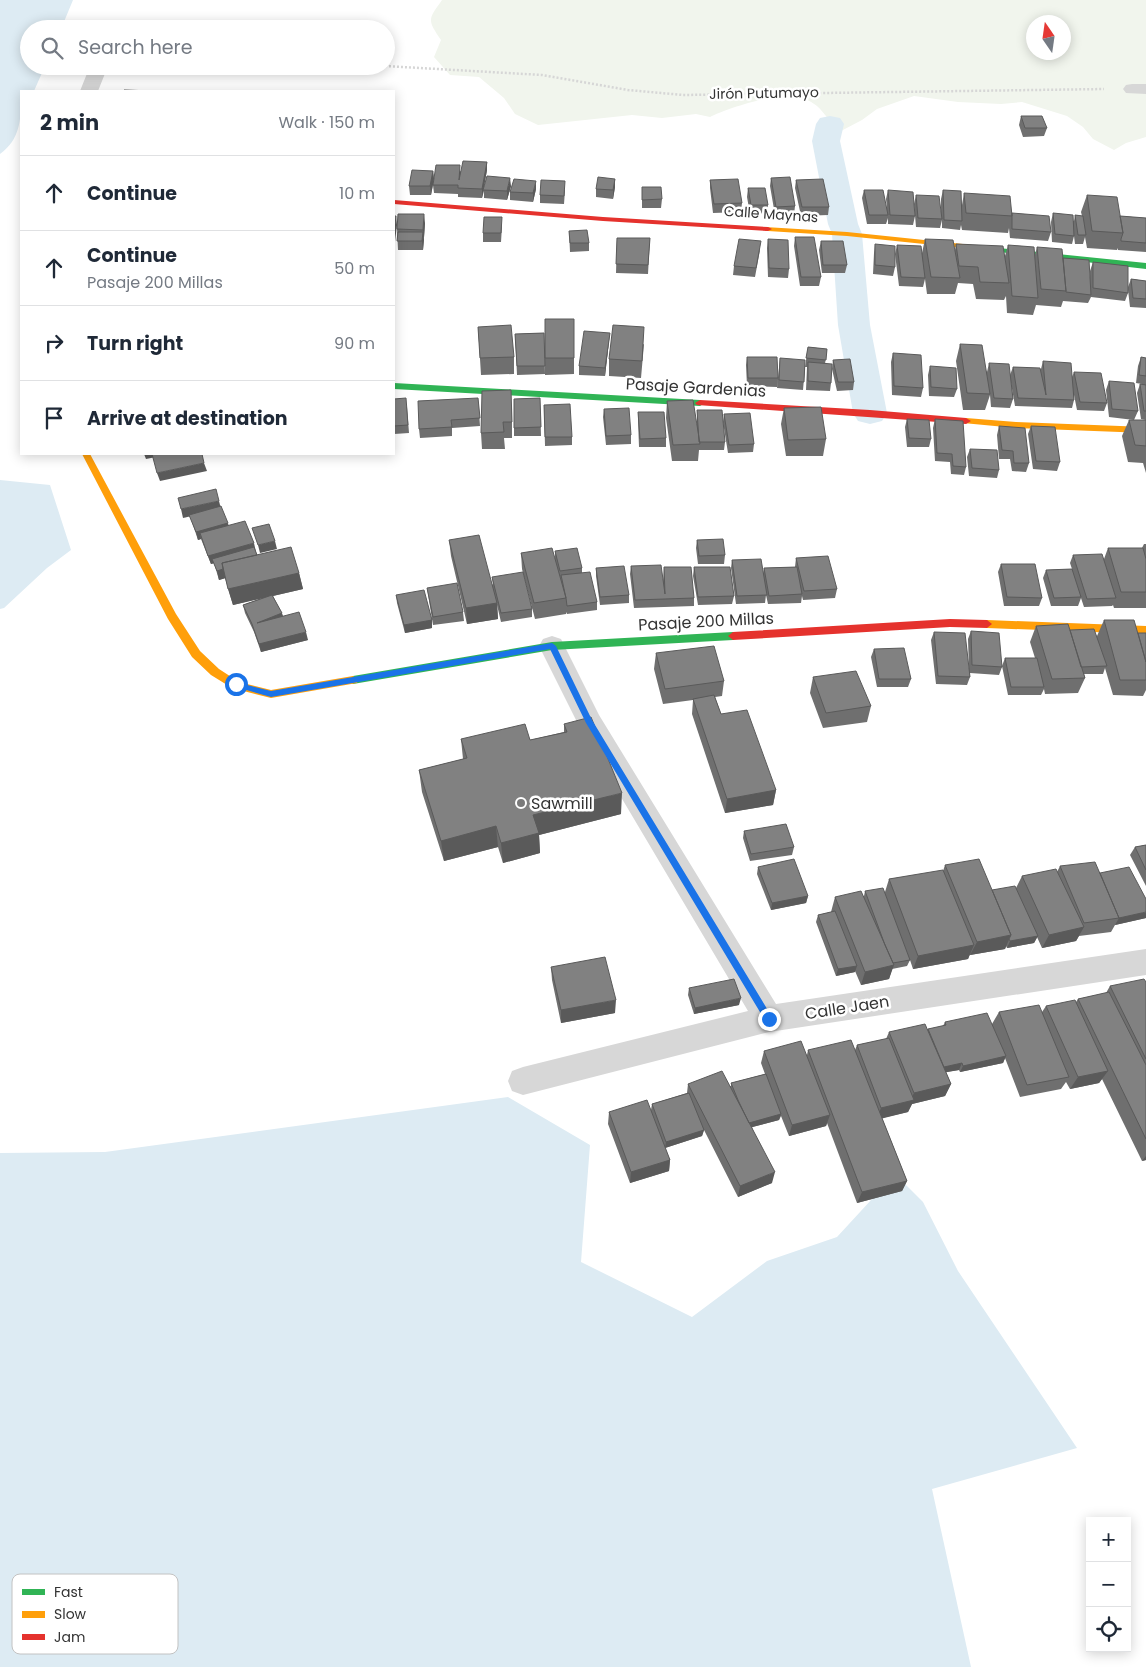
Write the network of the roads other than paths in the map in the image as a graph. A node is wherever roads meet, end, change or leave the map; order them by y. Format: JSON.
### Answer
{"nodes":[{"id":1,"x":95,"y":75,"type":"edge"},
{"id":2,"x":89,"y":90,"type":"edge"},
{"id":3,"x":395,"y":202,"type":"edge"},
{"id":4,"x":1146,"y":266,"type":"edge"},
{"id":5,"x":395,"y":386,"type":"edge"},
{"id":6,"x":1146,"y":430,"type":"edge"},
{"id":7,"x":87,"y":455,"type":"edge"},
{"id":8,"x":1146,"y":630,"type":"edge"},
{"id":9,"x":552,"y":646,"type":"junction"},
{"id":10,"x":1146,"y":962,"type":"edge"},
{"id":11,"x":769,"y":1019,"type":"junction"},
{"id":12,"x":523,"y":1081,"type":"dead end"}],
"edges":[{"from":1,"to":2,"type":"street"},
{"from":3,"to":4,"type":"street","name":"Calle Maynas"},
{"from":5,"to":6,"type":"street","name":"Pasaje Gardenias"},
{"from":7,"to":9,"type":"street","name":"Pasaje 200 Millas"},
{"from":8,"to":9,"type":"street","name":"Pasaje 200 Millas"},
{"from":9,"to":11,"type":"street"},
{"from":10,"to":11,"type":"street","name":"Calle Jaen"},
{"from":11,"to":12,"type":"street","name":"Calle Jaen"}]}
